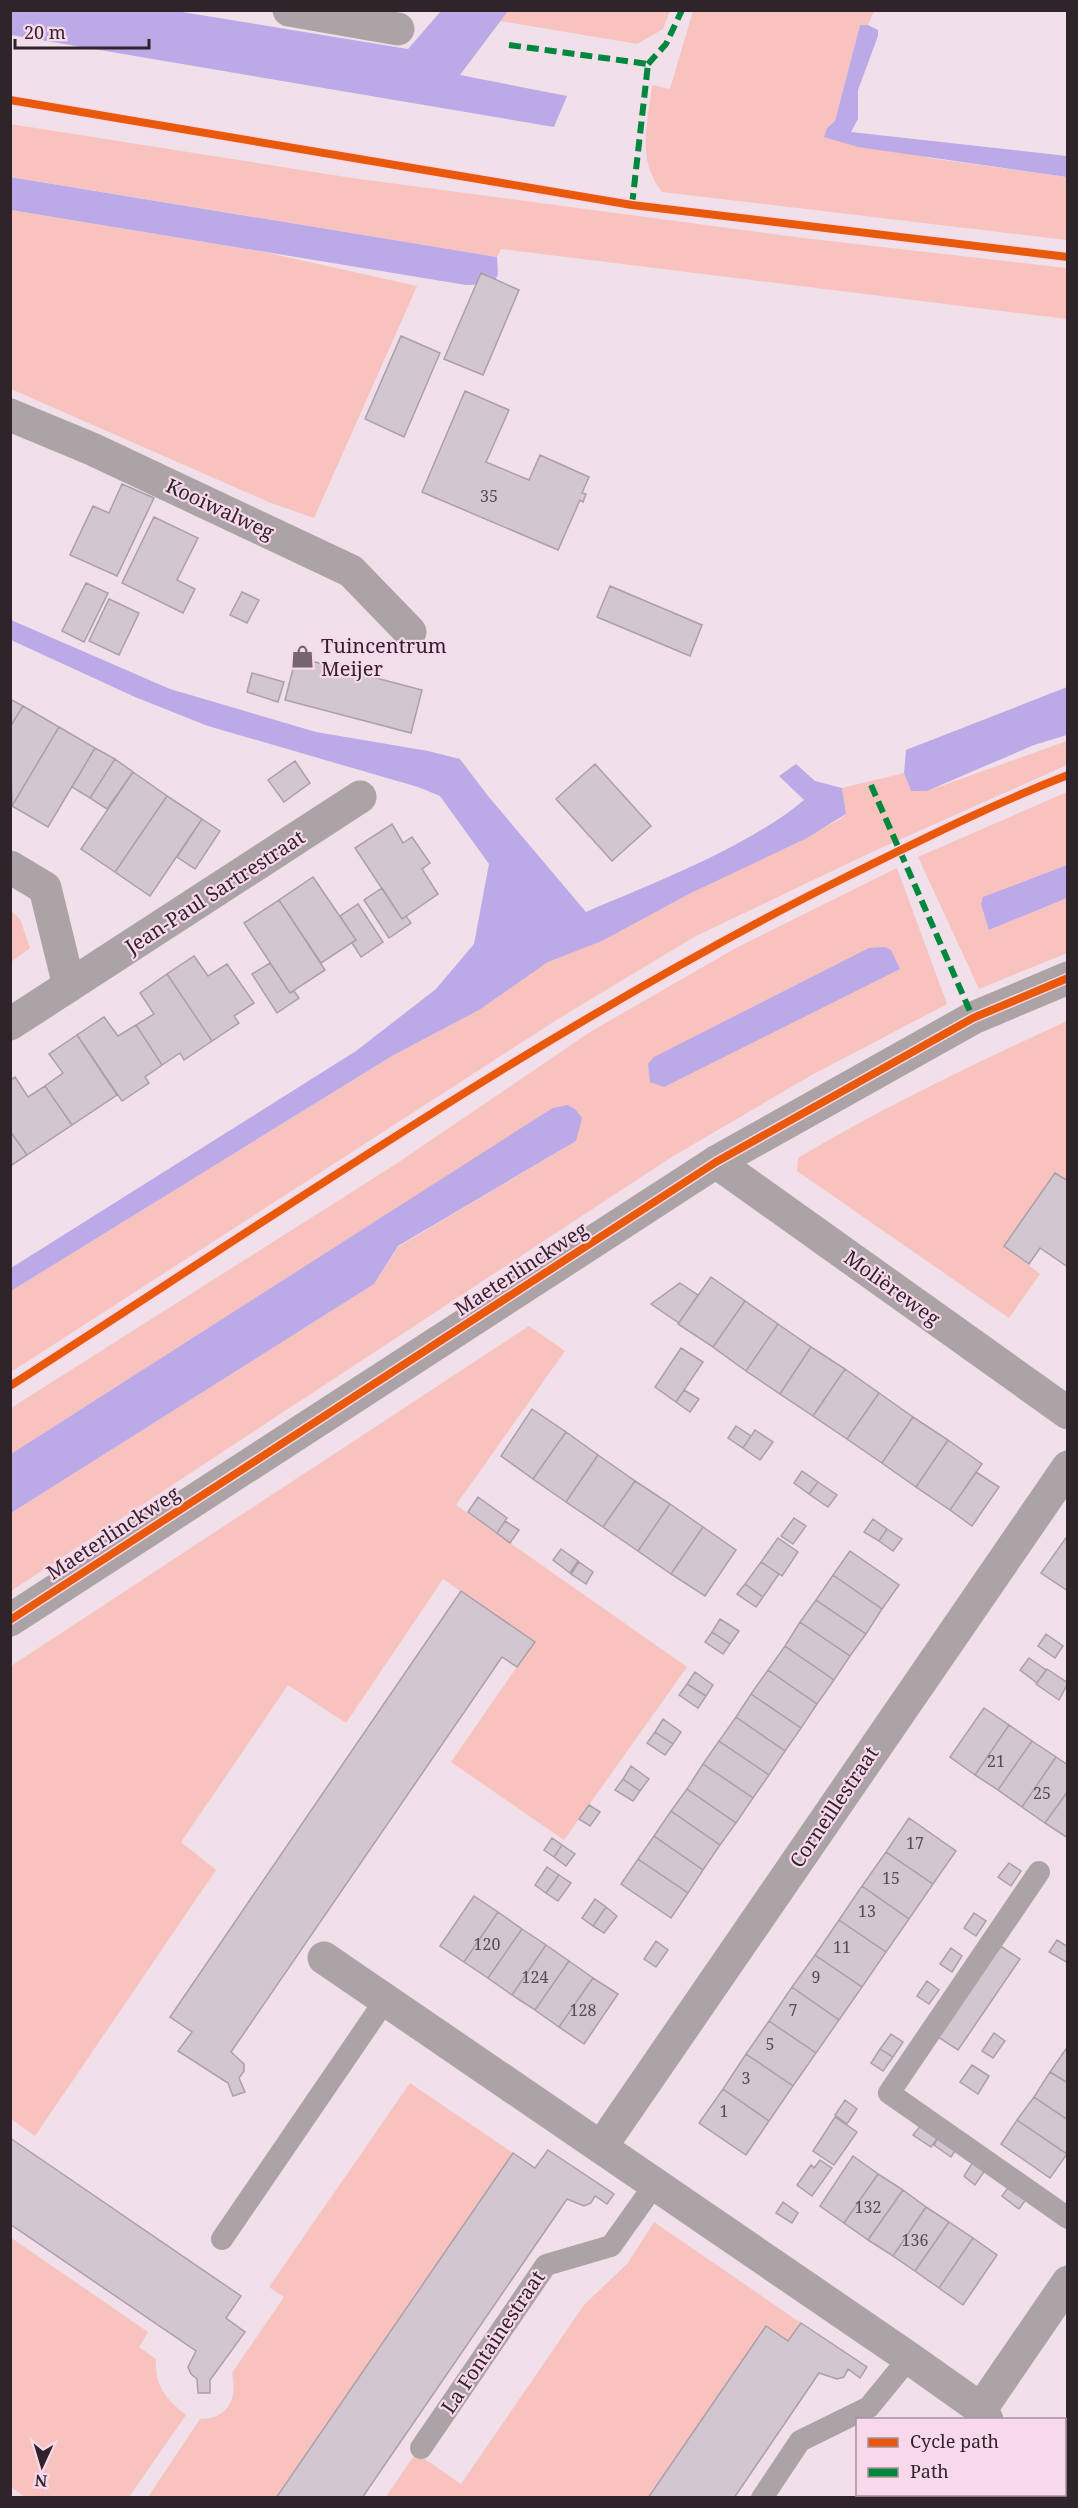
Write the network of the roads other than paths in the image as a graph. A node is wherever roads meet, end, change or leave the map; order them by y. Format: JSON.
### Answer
{"nodes":[{"id":1,"x":289,"y":10,"type":"edge"},
{"id":2,"x":398,"y":28,"type":"dead end"},
{"id":3,"x":10,"y":415,"type":"edge"},
{"id":4,"x":410,"y":632,"type":"dead end"},
{"id":5,"x":360,"y":797,"type":"dead end"},
{"id":6,"x":10,"y":867,"type":"edge"},
{"id":7,"x":1068,"y":978,"type":"edge"},
{"id":8,"x":69,"y":986,"type":"junction"},
{"id":9,"x":10,"y":1024,"type":"edge"},
{"id":10,"x":716,"y":1162,"type":"junction"},
{"id":11,"x":1068,"y":1413,"type":"edge"},
{"id":12,"x":1068,"y":1467,"type":"edge"},
{"id":13,"x":10,"y":1620,"type":"edge"},
{"id":14,"x":1039,"y":1872,"type":"dead end"},
{"id":15,"x":324,"y":1958,"type":"dead end"},
{"id":16,"x":386,"y":1999,"type":"junction"},
{"id":17,"x":601,"y":2147,"type":"junction"},
{"id":18,"x":655,"y":2184,"type":"junction"},
{"id":19,"x":1068,"y":2218,"type":"edge"},
{"id":20,"x":222,"y":2239,"type":"dead end"},
{"id":21,"x":1068,"y":2282,"type":"edge"},
{"id":22,"x":909,"y":2358,"type":"junction"},
{"id":23,"x":984,"y":2414,"type":"edge"},
{"id":24,"x":421,"y":2448,"type":"dead end"},
{"id":25,"x":762,"y":2498,"type":"edge"}],
"edges":[{"from":1,"to":2,"type":"street"},
{"from":3,"to":4,"type":"street","name":"Kooiwalweg"},
{"from":5,"to":8,"type":"street","name":"Jean-Paul Sartrestraat"},
{"from":6,"to":8,"type":"street"},
{"from":7,"to":10,"type":"street","name":"Maeterlinckweg"},
{"from":8,"to":9,"type":"street","name":"Jean-Paul Sartrestraat"},
{"from":10,"to":11,"type":"street","name":"Molièreweg"},
{"from":10,"to":13,"type":"street","name":"Maeterlinckweg"},
{"from":12,"to":17,"type":"street","name":"Corneillestraat"},
{"from":14,"to":19,"type":"lane"},
{"from":15,"to":16,"type":"street"},
{"from":16,"to":17,"type":"street"},
{"from":16,"to":20,"type":"lane"},
{"from":17,"to":18,"type":"street"},
{"from":18,"to":22,"type":"street"},
{"from":18,"to":24,"type":"lane","name":"La Fontainestraat"},
{"from":21,"to":23,"type":"street"},
{"from":22,"to":23,"type":"street"},
{"from":22,"to":25,"type":"lane"}]}
